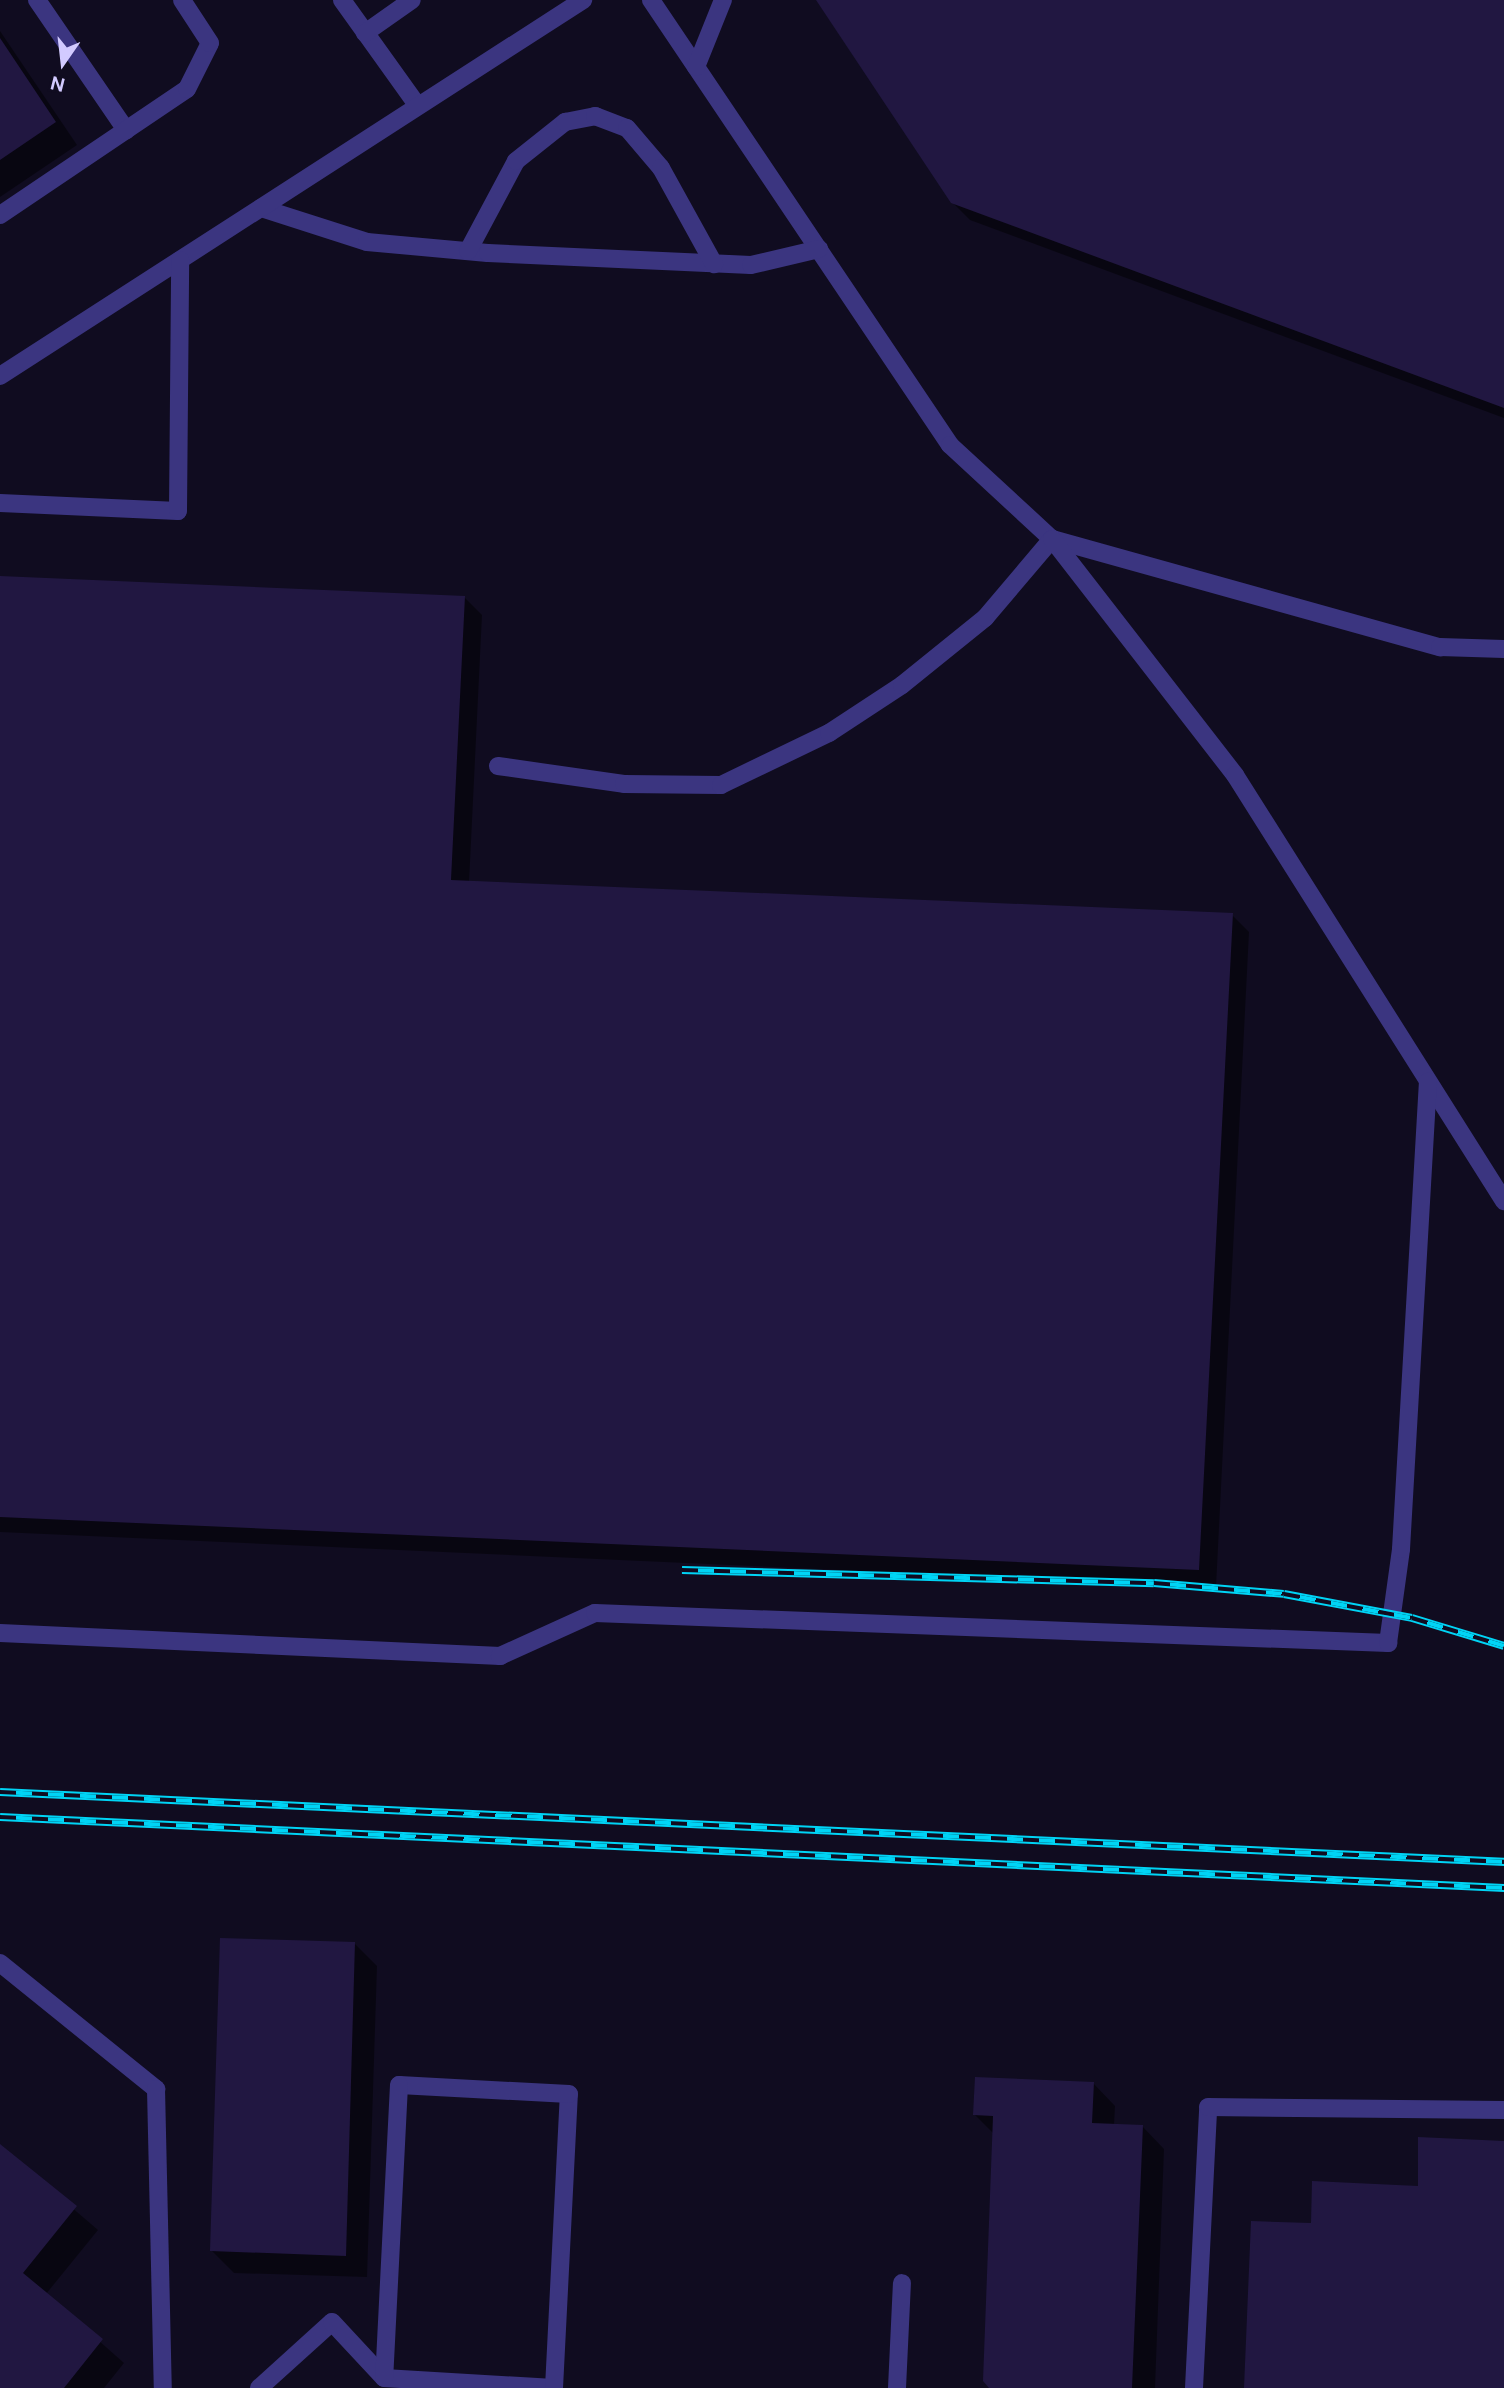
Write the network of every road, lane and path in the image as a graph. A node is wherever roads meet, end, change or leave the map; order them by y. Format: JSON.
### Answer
{"nodes":[{"id":1,"x":37,"y":0,"type":"edge"},
{"id":2,"x":182,"y":0,"type":"edge"},
{"id":3,"x":342,"y":0,"type":"edge"},
{"id":4,"x":412,"y":0,"type":"edge"},
{"id":5,"x":583,"y":0,"type":"edge"},
{"id":6,"x":652,"y":0,"type":"edge"},
{"id":7,"x":723,"y":0,"type":"edge"},
{"id":8,"x":365,"y":33,"type":"junction"},
{"id":9,"x":696,"y":66,"type":"junction"},
{"id":10,"x":418,"y":106,"type":"junction"},
{"id":11,"x":126,"y":130,"type":"junction"},
{"id":12,"x":261,"y":208,"type":"junction"},
{"id":13,"x":0,"y":215,"type":"edge"},
{"id":14,"x":819,"y":249,"type":"junction"},
{"id":15,"x":468,"y":251,"type":"junction"},
{"id":16,"x":180,"y":260,"type":"junction"},
{"id":17,"x":714,"y":264,"type":"junction"},
{"id":18,"x":0,"y":376,"type":"edge"},
{"id":19,"x":0,"y":503,"type":"edge"},
{"id":20,"x":1052,"y":539,"type":"junction"},
{"id":21,"x":1504,"y":649,"type":"edge"},
{"id":22,"x":498,"y":766,"type":"dead end"},
{"id":23,"x":1428,"y":1082,"type":"junction"},
{"id":24,"x":1504,"y":1201,"type":"edge"},
{"id":25,"x":0,"y":1633,"type":"edge"},
{"id":26,"x":0,"y":1963,"type":"edge"},
{"id":27,"x":1504,"y":2110,"type":"edge"},
{"id":28,"x":902,"y":2283,"type":"dead end"},
{"id":29,"x":384,"y":2378,"type":"junction"},
{"id":30,"x":163,"y":2388,"type":"edge"},
{"id":31,"x":260,"y":2388,"type":"edge"},
{"id":32,"x":897,"y":2388,"type":"edge"},
{"id":33,"x":1194,"y":2388,"type":"edge"}],
"edges":[{"from":1,"to":11,"type":"street"},
{"from":2,"to":11,"type":"street"},
{"from":3,"to":8,"type":"street"},
{"from":4,"to":8,"type":"street"},
{"from":5,"to":10,"type":"street"},
{"from":6,"to":9,"type":"street"},
{"from":7,"to":9,"type":"street"},
{"from":8,"to":10,"type":"street"},
{"from":9,"to":14,"type":"street"},
{"from":10,"to":12,"type":"street"},
{"from":11,"to":13,"type":"street"},
{"from":12,"to":15,"type":"street"},
{"from":12,"to":16,"type":"street"},
{"from":14,"to":17,"type":"street"},
{"from":14,"to":20,"type":"street"},
{"from":15,"to":17,"type":"street"},
{"from":15,"to":17,"type":"street"},
{"from":16,"to":18,"type":"street"},
{"from":16,"to":19,"type":"street"},
{"from":20,"to":21,"type":"street"},
{"from":20,"to":22,"type":"street"},
{"from":20,"to":23,"type":"street"},
{"from":23,"to":24,"type":"street"},
{"from":23,"to":25,"type":"street"},
{"from":26,"to":30,"type":"street"},
{"from":27,"to":33,"type":"street"},
{"from":28,"to":32,"type":"street"},
{"from":29,"to":29,"type":"street"},
{"from":29,"to":31,"type":"street"}]}
